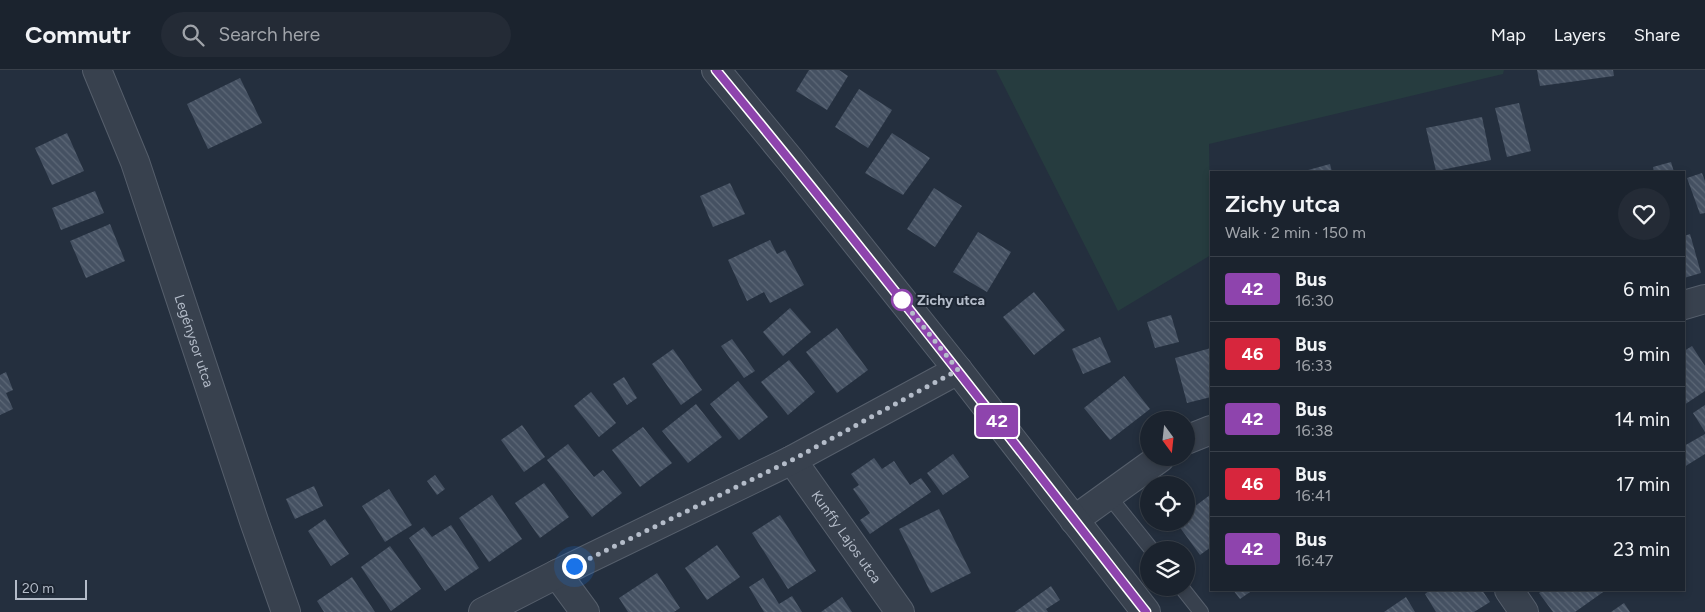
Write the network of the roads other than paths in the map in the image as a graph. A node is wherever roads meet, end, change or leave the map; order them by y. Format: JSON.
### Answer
{"nodes":[{"id":1,"x":96,"y":70,"type":"edge"},
{"id":2,"x":716,"y":70,"type":"edge"},
{"id":3,"x":958,"y":370,"type":"junction"},
{"id":4,"x":1210,"y":430,"type":"edge"},
{"id":5,"x":1195,"y":436,"type":"edge"},
{"id":6,"x":792,"y":460,"type":"junction"},
{"id":7,"x":1148,"y":466,"type":"edge"},
{"id":8,"x":1108,"y":494,"type":"junction"},
{"id":9,"x":1074,"y":520,"type":"junction"},
{"id":10,"x":1145,"y":541,"type":"edge"},
{"id":11,"x":557,"y":574,"type":"junction"},
{"id":12,"x":1510,"y":591,"type":"edge"},
{"id":13,"x":1188,"y":596,"type":"edge"},
{"id":14,"x":286,"y":612,"type":"edge"},
{"id":15,"x":483,"y":612,"type":"edge"},
{"id":16,"x":585,"y":612,"type":"edge"},
{"id":17,"x":900,"y":612,"type":"edge"},
{"id":18,"x":1146,"y":612,"type":"edge"},
{"id":19,"x":1201,"y":612,"type":"edge"},
{"id":20,"x":1524,"y":612,"type":"edge"}],
"edges":[{"from":1,"to":14,"type":"street","name":"Legénysor utca"},
{"from":2,"to":3,"type":"street"},
{"from":3,"to":6,"type":"street"},
{"from":3,"to":9,"type":"street"},
{"from":4,"to":5,"type":"street"},
{"from":6,"to":11,"type":"street"},
{"from":6,"to":17,"type":"street","name":"Kunffy Lajos utca"},
{"from":7,"to":8,"type":"street"},
{"from":8,"to":9,"type":"street"},
{"from":8,"to":10,"type":"lane"},
{"from":9,"to":18,"type":"street"},
{"from":11,"to":15,"type":"street"},
{"from":11,"to":16,"type":"street"},
{"from":12,"to":20,"type":"street"},
{"from":13,"to":19,"type":"lane"}]}
